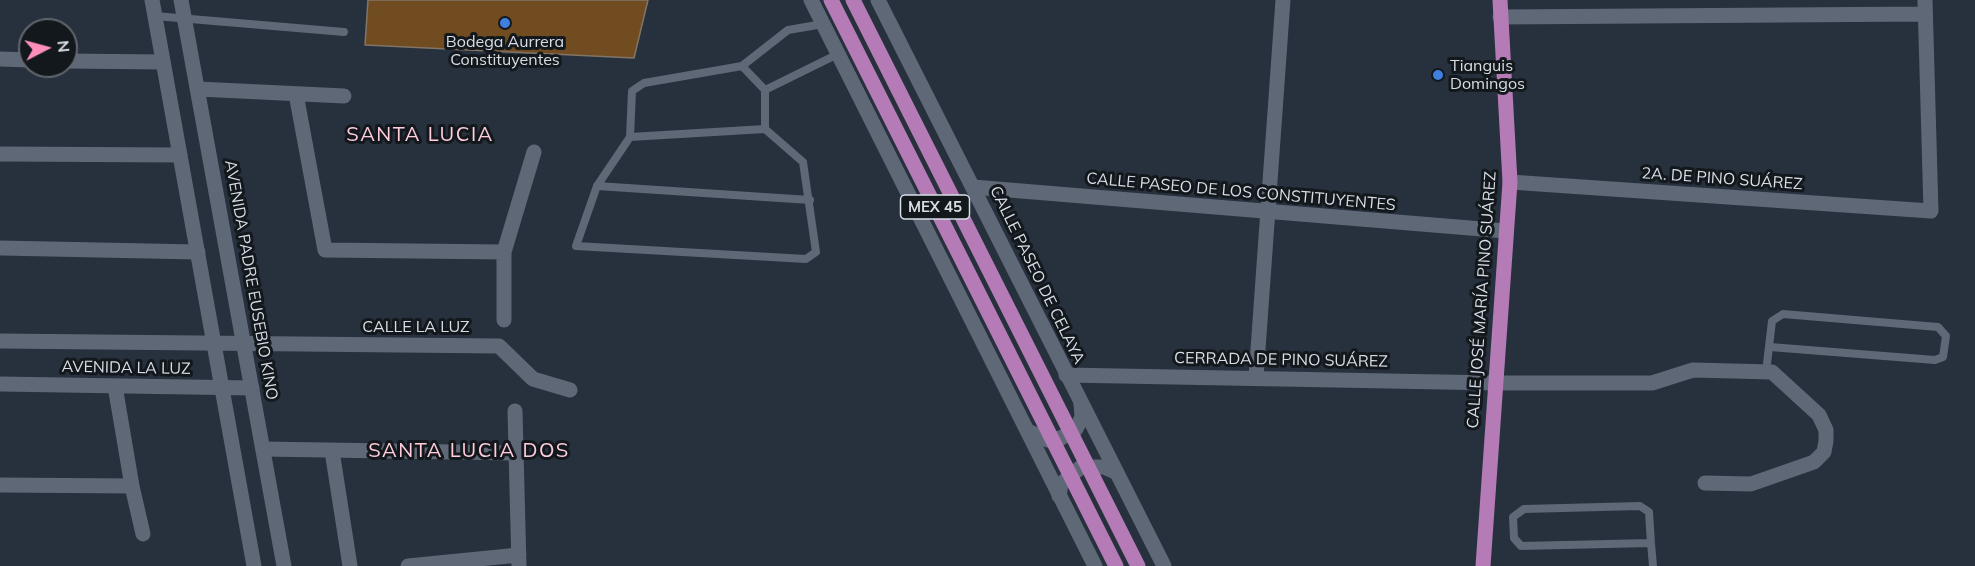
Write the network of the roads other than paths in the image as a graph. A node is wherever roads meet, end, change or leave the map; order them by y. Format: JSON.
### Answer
{"nodes":[{"id":1,"x":152,"y":0,"type":"edge"},
{"id":2,"x":181,"y":0,"type":"edge"},
{"id":3,"x":811,"y":0,"type":"edge"},
{"id":4,"x":831,"y":0,"type":"edge"},
{"id":5,"x":853,"y":0,"type":"edge"},
{"id":6,"x":878,"y":0,"type":"edge"},
{"id":7,"x":1283,"y":0,"type":"edge"},
{"id":8,"x":1500,"y":0,"type":"edge"},
{"id":9,"x":1925,"y":7,"type":"edge"},
{"id":10,"x":155,"y":16,"type":"junction"},
{"id":11,"x":1500,"y":17,"type":"junction"},
{"id":12,"x":185,"y":18,"type":"junction"},
{"id":13,"x":823,"y":24,"type":"junction"},
{"id":14,"x":344,"y":32,"type":"dead end"},
{"id":15,"x":838,"y":54,"type":"junction"},
{"id":16,"x":0,"y":59,"type":"edge"},
{"id":17,"x":18,"y":60,"type":"edge"},
{"id":18,"x":78,"y":60,"type":"edge"},
{"id":19,"x":163,"y":62,"type":"junction"},
{"id":20,"x":742,"y":66,"type":"junction"},
{"id":21,"x":198,"y":89,"type":"junction"},
{"id":22,"x":765,"y":90,"type":"junction"},
{"id":23,"x":297,"y":94,"type":"junction"},
{"id":24,"x":344,"y":96,"type":"dead end"},
{"id":25,"x":765,"y":129,"type":"junction"},
{"id":26,"x":630,"y":137,"type":"junction"},
{"id":27,"x":534,"y":152,"type":"dead end"},
{"id":28,"x":0,"y":154,"type":"edge"},
{"id":29,"x":180,"y":155,"type":"junction"},
{"id":30,"x":1510,"y":182,"type":"junction"},
{"id":31,"x":597,"y":186,"type":"junction"},
{"id":32,"x":973,"y":188,"type":"junction"},
{"id":33,"x":810,"y":200,"type":"junction"},
{"id":34,"x":1266,"y":213,"type":"junction"},
{"id":35,"x":1506,"y":231,"type":"junction"},
{"id":36,"x":0,"y":248,"type":"edge"},
{"id":37,"x":198,"y":252,"type":"junction"},
{"id":38,"x":504,"y":252,"type":"junction"},
{"id":39,"x":504,"y":320,"type":"dead end"},
{"id":40,"x":0,"y":341,"type":"edge"},
{"id":41,"x":213,"y":343,"type":"junction"},
{"id":42,"x":246,"y":344,"type":"junction"},
{"id":43,"x":1770,"y":347,"type":"junction"},
{"id":44,"x":1766,"y":372,"type":"junction"},
{"id":45,"x":1066,"y":375,"type":"junction"},
{"id":46,"x":1256,"y":377,"type":"junction"},
{"id":47,"x":1496,"y":383,"type":"junction"},
{"id":48,"x":0,"y":384,"type":"edge"},
{"id":49,"x":115,"y":386,"type":"junction"},
{"id":50,"x":221,"y":387,"type":"junction"},
{"id":51,"x":252,"y":387,"type":"junction"},
{"id":52,"x":570,"y":390,"type":"dead end"},
{"id":53,"x":1081,"y":404,"type":"junction"},
{"id":54,"x":515,"y":411,"type":"dead end"},
{"id":55,"x":1028,"y":431,"type":"junction"},
{"id":56,"x":263,"y":449,"type":"junction"},
{"id":57,"x":332,"y":451,"type":"junction"},
{"id":58,"x":516,"y":453,"type":"junction"},
{"id":59,"x":1115,"y":472,"type":"junction"},
{"id":60,"x":1705,"y":483,"type":"dead end"},
{"id":61,"x":0,"y":485,"type":"edge"},
{"id":62,"x":132,"y":486,"type":"junction"},
{"id":63,"x":1059,"y":496,"type":"junction"},
{"id":64,"x":143,"y":534,"type":"dead end"},
{"id":65,"x":1652,"y":543,"type":"junction"},
{"id":66,"x":519,"y":560,"type":"edge"},
{"id":67,"x":254,"y":566,"type":"edge"},
{"id":68,"x":284,"y":566,"type":"edge"},
{"id":69,"x":350,"y":566,"type":"edge"},
{"id":70,"x":408,"y":566,"type":"edge"},
{"id":71,"x":1095,"y":566,"type":"edge"},
{"id":72,"x":1116,"y":566,"type":"edge"},
{"id":73,"x":1138,"y":566,"type":"edge"},
{"id":74,"x":1164,"y":566,"type":"edge"},
{"id":75,"x":1483,"y":566,"type":"edge"},
{"id":76,"x":1653,"y":566,"type":"edge"}],
"edges":[{"from":1,"to":10,"type":"street"},
{"from":2,"to":12,"type":"street","name":"AVENIDA PADRE EUSEBIO KINO"},
{"from":3,"to":13,"type":"street"},
{"from":4,"to":72,"type":"main road","number":"MEX 45"},
{"from":5,"to":73,"type":"main road","number":"MEX 45"},
{"from":6,"to":32,"type":"street","name":"CALLE PASEO DE CELAYA"},
{"from":7,"to":34,"type":"street"},
{"from":8,"to":11,"type":"main road","name":"CALLE JOSÉ MARÍA PINO SUÁREZ"},
{"from":9,"to":11,"type":"street"},
{"from":9,"to":30,"type":"street","name":"2A. DE PINO SUÁREZ"},
{"from":10,"to":12,"type":"lane"},
{"from":10,"to":19,"type":"street"},
{"from":11,"to":30,"type":"main road","name":"CALLE JOSÉ MARÍA PINO SUÁREZ"},
{"from":12,"to":14,"type":"lane"},
{"from":12,"to":21,"type":"street","name":"AVENIDA PADRE EUSEBIO KINO"},
{"from":13,"to":15,"type":"street"},
{"from":13,"to":20,"type":"lane"},
{"from":15,"to":22,"type":"lane"},
{"from":15,"to":55,"type":"street"},
{"from":16,"to":17,"type":"street"},
{"from":18,"to":19,"type":"street"},
{"from":19,"to":29,"type":"street"},
{"from":20,"to":22,"type":"lane"},
{"from":20,"to":26,"type":"lane"},
{"from":21,"to":23,"type":"street"},
{"from":21,"to":42,"type":"street","name":"AVENIDA PADRE EUSEBIO KINO"},
{"from":22,"to":25,"type":"lane"},
{"from":23,"to":24,"type":"street"},
{"from":23,"to":38,"type":"street"},
{"from":25,"to":26,"type":"lane"},
{"from":25,"to":33,"type":"lane"},
{"from":26,"to":31,"type":"lane"},
{"from":27,"to":38,"type":"street"},
{"from":28,"to":29,"type":"street"},
{"from":29,"to":37,"type":"street"},
{"from":30,"to":35,"type":"main road","name":"CALLE JOSÉ MARÍA PINO SUÁREZ"},
{"from":31,"to":33,"type":"lane"},
{"from":31,"to":33,"type":"lane"},
{"from":32,"to":34,"type":"street","name":"CALLE PASEO DE LOS CONSTITUYENTES"},
{"from":32,"to":45,"type":"street","name":"CALLE PASEO DE CELAYA"},
{"from":34,"to":35,"type":"street","name":"CALLE PASEO DE LOS CONSTITUYENTES"},
{"from":34,"to":46,"type":"street"},
{"from":35,"to":47,"type":"main road","name":"CALLE JOSÉ MARÍA PINO SUÁREZ"},
{"from":36,"to":37,"type":"street"},
{"from":37,"to":41,"type":"street"},
{"from":38,"to":39,"type":"street"},
{"from":40,"to":41,"type":"street","name":"AVENIDA LA LUZ"},
{"from":41,"to":42,"type":"street","name":"AVENIDA LA LUZ"},
{"from":41,"to":50,"type":"street"},
{"from":42,"to":51,"type":"street","name":"AVENIDA PADRE EUSEBIO KINO"},
{"from":42,"to":52,"type":"street","name":"CALLE LA LUZ"},
{"from":43,"to":43,"type":"lane"},
{"from":43,"to":44,"type":"lane"},
{"from":44,"to":47,"type":"street","name":"CERRADA DE PINO SUÁREZ"},
{"from":44,"to":60,"type":"street"},
{"from":45,"to":46,"type":"street","name":"CERRADA DE PINO SUÁREZ"},
{"from":45,"to":53,"type":"street","name":"CALLE PASEO DE CELAYA"},
{"from":46,"to":47,"type":"street","name":"CERRADA DE PINO SUÁREZ"},
{"from":47,"to":75,"type":"main road","name":"CALLE JOSÉ MARÍA PINO SUÁREZ"},
{"from":48,"to":49,"type":"street","name":"AVENIDA LA LUZ"},
{"from":49,"to":50,"type":"street","name":"AVENIDA LA LUZ"},
{"from":49,"to":62,"type":"street"},
{"from":50,"to":51,"type":"street","name":"AVENIDA LA LUZ"},
{"from":50,"to":67,"type":"street"},
{"from":51,"to":56,"type":"street","name":"AVENIDA PADRE EUSEBIO KINO"},
{"from":53,"to":55,"type":"street"},
{"from":53,"to":59,"type":"street","name":"CALLE PASEO DE CELAYA"},
{"from":54,"to":58,"type":"street"},
{"from":55,"to":63,"type":"street"},
{"from":56,"to":57,"type":"street"},
{"from":56,"to":68,"type":"street","name":"AVENIDA PADRE EUSEBIO KINO"},
{"from":57,"to":58,"type":"street"},
{"from":57,"to":69,"type":"street"},
{"from":58,"to":66,"type":"street"},
{"from":59,"to":63,"type":"street"},
{"from":59,"to":74,"type":"street","name":"CALLE PASEO DE CELAYA"},
{"from":61,"to":62,"type":"street"},
{"from":62,"to":64,"type":"street"},
{"from":63,"to":71,"type":"street"},
{"from":65,"to":65,"type":"lane"},
{"from":65,"to":76,"type":"lane"},
{"from":66,"to":70,"type":"street"}]}
